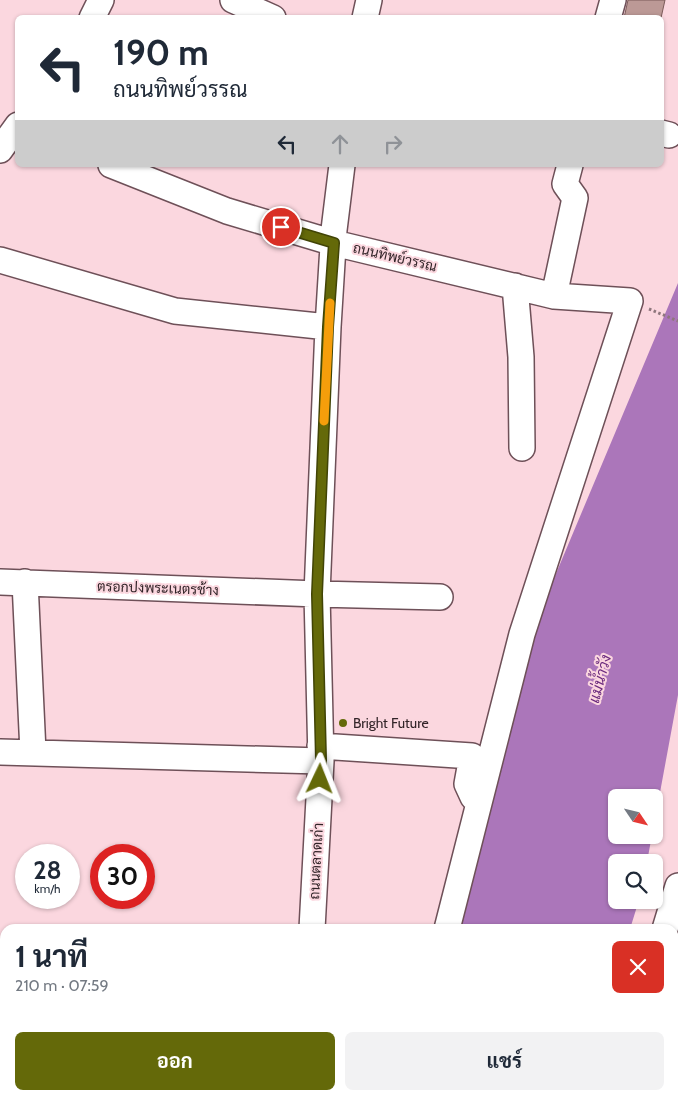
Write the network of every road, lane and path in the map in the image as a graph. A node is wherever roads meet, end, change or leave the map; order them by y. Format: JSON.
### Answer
{"nodes":[{"id":1,"x":101,"y":0,"type":"edge"},
{"id":2,"x":233,"y":0,"type":"edge"},
{"id":3,"x":369,"y":0,"type":"edge"},
{"id":4,"x":613,"y":0,"type":"edge"},
{"id":5,"x":94,"y":15,"type":"edge"},
{"id":6,"x":266,"y":15,"type":"edge"},
{"id":7,"x":366,"y":15,"type":"edge"},
{"id":8,"x":609,"y":15,"type":"edge"},
{"id":9,"x":13,"y":126,"type":"edge"},
{"id":10,"x":0,"y":150,"type":"edge"},
{"id":11,"x":116,"y":167,"type":"edge"},
{"id":12,"x":342,"y":167,"type":"edge"},
{"id":13,"x":569,"y":167,"type":"edge"},
{"id":14,"x":334,"y":243,"type":"junction"},
{"id":15,"x":0,"y":260,"type":"edge"},
{"id":16,"x":515,"y":286,"type":"junction"},
{"id":17,"x":554,"y":296,"type":"junction"},
{"id":18,"x":630,"y":301,"type":"junction"},
{"id":19,"x":678,"y":321,"type":"edge"},
{"id":20,"x":328,"y":327,"type":"junction"},
{"id":21,"x":522,"y":448,"type":"dead end"},
{"id":22,"x":0,"y":582,"type":"edge"},
{"id":23,"x":25,"y":582,"type":"junction"},
{"id":24,"x":317,"y":594,"type":"junction"},
{"id":25,"x":440,"y":597,"type":"dead end"},
{"id":26,"x":0,"y":752,"type":"edge"},
{"id":27,"x":33,"y":752,"type":"junction"},
{"id":28,"x":320,"y":753,"type":"junction"},
{"id":29,"x":477,"y":810,"type":"junction"},
{"id":30,"x":678,"y":886,"type":"edge"},
{"id":31,"x":312,"y":924,"type":"edge"},
{"id":32,"x":448,"y":924,"type":"edge"},
{"id":33,"x":667,"y":924,"type":"edge"}],
"edges":[{"from":1,"to":5,"type":"street"},
{"from":2,"to":6,"type":"street"},
{"from":3,"to":7,"type":"street"},
{"from":4,"to":8,"type":"street"},
{"from":9,"to":10,"type":"street"},
{"from":11,"to":14,"type":"street","name":"ถนนทิพย์วรรณ"},
{"from":12,"to":14,"type":"street","name":"ถนนตลาดเก่า"},
{"from":13,"to":17,"type":"street"},
{"from":14,"to":16,"type":"street","name":"ถนนทิพย์วรรณ"},
{"from":14,"to":20,"type":"street","name":"ถนนตลาดเก่า"},
{"from":15,"to":20,"type":"street"},
{"from":16,"to":17,"type":"street","name":"ถนนทิพย์วรรณ"},
{"from":16,"to":21,"type":"street"},
{"from":17,"to":18,"type":"street","name":"ถนนทิพย์วรรณ"},
{"from":18,"to":19,"type":"path"},
{"from":18,"to":29,"type":"street"},
{"from":20,"to":24,"type":"street","name":"ถนนตลาดเก่า"},
{"from":22,"to":23,"type":"street","name":"ตรอกปงพระเนตรช้าง"},
{"from":23,"to":24,"type":"street","name":"ตรอกปงพระเนตรช้าง"},
{"from":23,"to":27,"type":"street"},
{"from":24,"to":25,"type":"street","name":"ตรอกปงพระเนตรช้าง"},
{"from":24,"to":28,"type":"street","name":"ถนนตลาดเก่า"},
{"from":26,"to":27,"type":"street"},
{"from":27,"to":28,"type":"street"},
{"from":28,"to":29,"type":"street"},
{"from":28,"to":31,"type":"street","name":"ถนนตลาดเก่า"},
{"from":29,"to":32,"type":"street"},
{"from":30,"to":33,"type":"street"}]}
